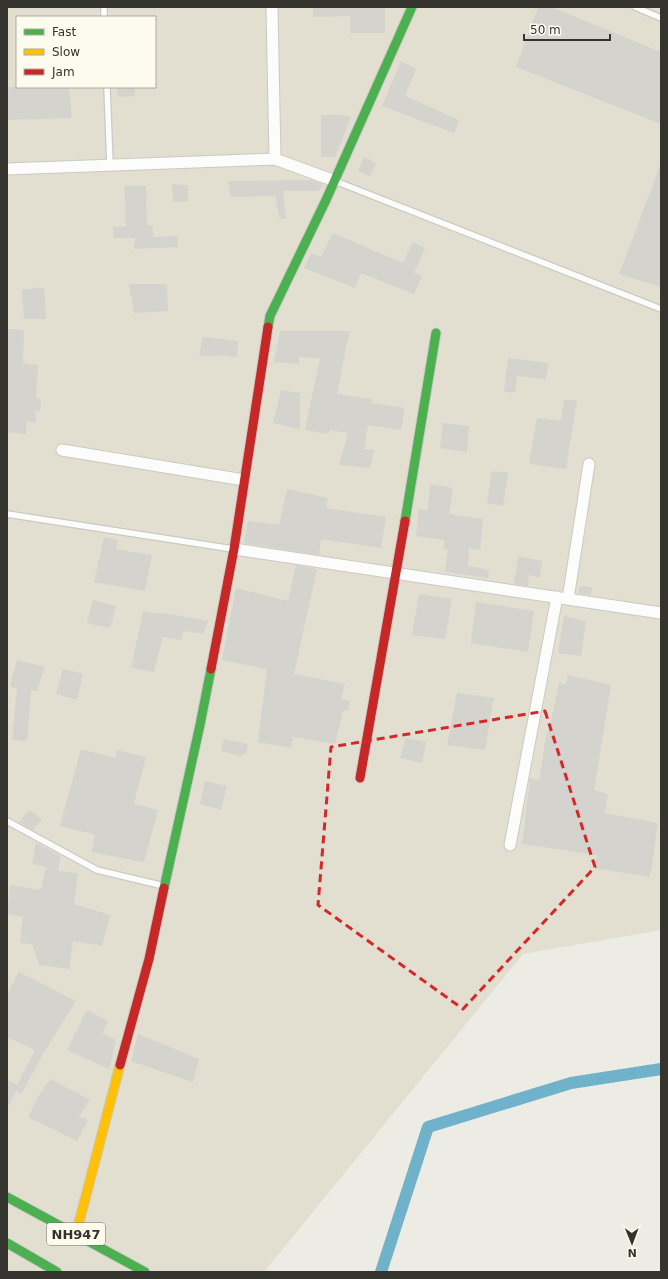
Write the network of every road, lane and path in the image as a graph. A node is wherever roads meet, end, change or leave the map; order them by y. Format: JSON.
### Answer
{"nodes":[{"id":1,"x":272,"y":7,"type":"edge"},
{"id":2,"x":412,"y":7,"type":"edge"},
{"id":3,"x":635,"y":7,"type":"edge"},
{"id":4,"x":661,"y":18,"type":"edge"},
{"id":5,"x":107,"y":88,"type":"edge"},
{"id":6,"x":275,"y":159,"type":"junction"},
{"id":7,"x":110,"y":165,"type":"junction"},
{"id":8,"x":7,"y":169,"type":"edge"},
{"id":9,"x":334,"y":181,"type":"junction"},
{"id":10,"x":661,"y":309,"type":"edge"},
{"id":11,"x":436,"y":333,"type":"dead end"},
{"id":12,"x":62,"y":450,"type":"dead end"},
{"id":13,"x":589,"y":464,"type":"dead end"},
{"id":14,"x":244,"y":480,"type":"junction"},
{"id":15,"x":7,"y":514,"type":"edge"},
{"id":16,"x":234,"y":549,"type":"junction"},
{"id":17,"x":396,"y":573,"type":"junction"},
{"id":18,"x":562,"y":598,"type":"junction"},
{"id":19,"x":661,"y":613,"type":"edge"},
{"id":20,"x":360,"y":778,"type":"dead end"},
{"id":21,"x":7,"y":822,"type":"edge"},
{"id":22,"x":510,"y":845,"type":"dead end"},
{"id":23,"x":165,"y":886,"type":"junction"},
{"id":24,"x":7,"y":1197,"type":"edge"},
{"id":25,"x":76,"y":1234,"type":"junction"},
{"id":26,"x":7,"y":1243,"type":"edge"},
{"id":27,"x":57,"y":1272,"type":"edge"},
{"id":28,"x":145,"y":1272,"type":"edge"}],
"edges":[{"from":1,"to":6,"type":"street"},
{"from":2,"to":9,"type":"main road"},
{"from":3,"to":4,"type":"lane"},
{"from":5,"to":7,"type":"lane"},
{"from":6,"to":7,"type":"street"},
{"from":6,"to":9,"type":"street"},
{"from":7,"to":8,"type":"street"},
{"from":9,"to":10,"type":"lane"},
{"from":9,"to":14,"type":"main road"},
{"from":11,"to":17,"type":"main road"},
{"from":12,"to":14,"type":"street"},
{"from":13,"to":18,"type":"street"},
{"from":14,"to":16,"type":"main road"},
{"from":15,"to":16,"type":"lane"},
{"from":16,"to":17,"type":"street"},
{"from":16,"to":23,"type":"main road"},
{"from":17,"to":18,"type":"street"},
{"from":17,"to":20,"type":"main road"},
{"from":18,"to":19,"type":"street"},
{"from":18,"to":22,"type":"street"},
{"from":21,"to":23,"type":"lane"},
{"from":23,"to":25,"type":"main road"},
{"from":24,"to":25,"type":"main road","number":"NH947"},
{"from":25,"to":28,"type":"main road","number":"NH947"},
{"from":26,"to":27,"type":"main road","number":"NH947"}]}
